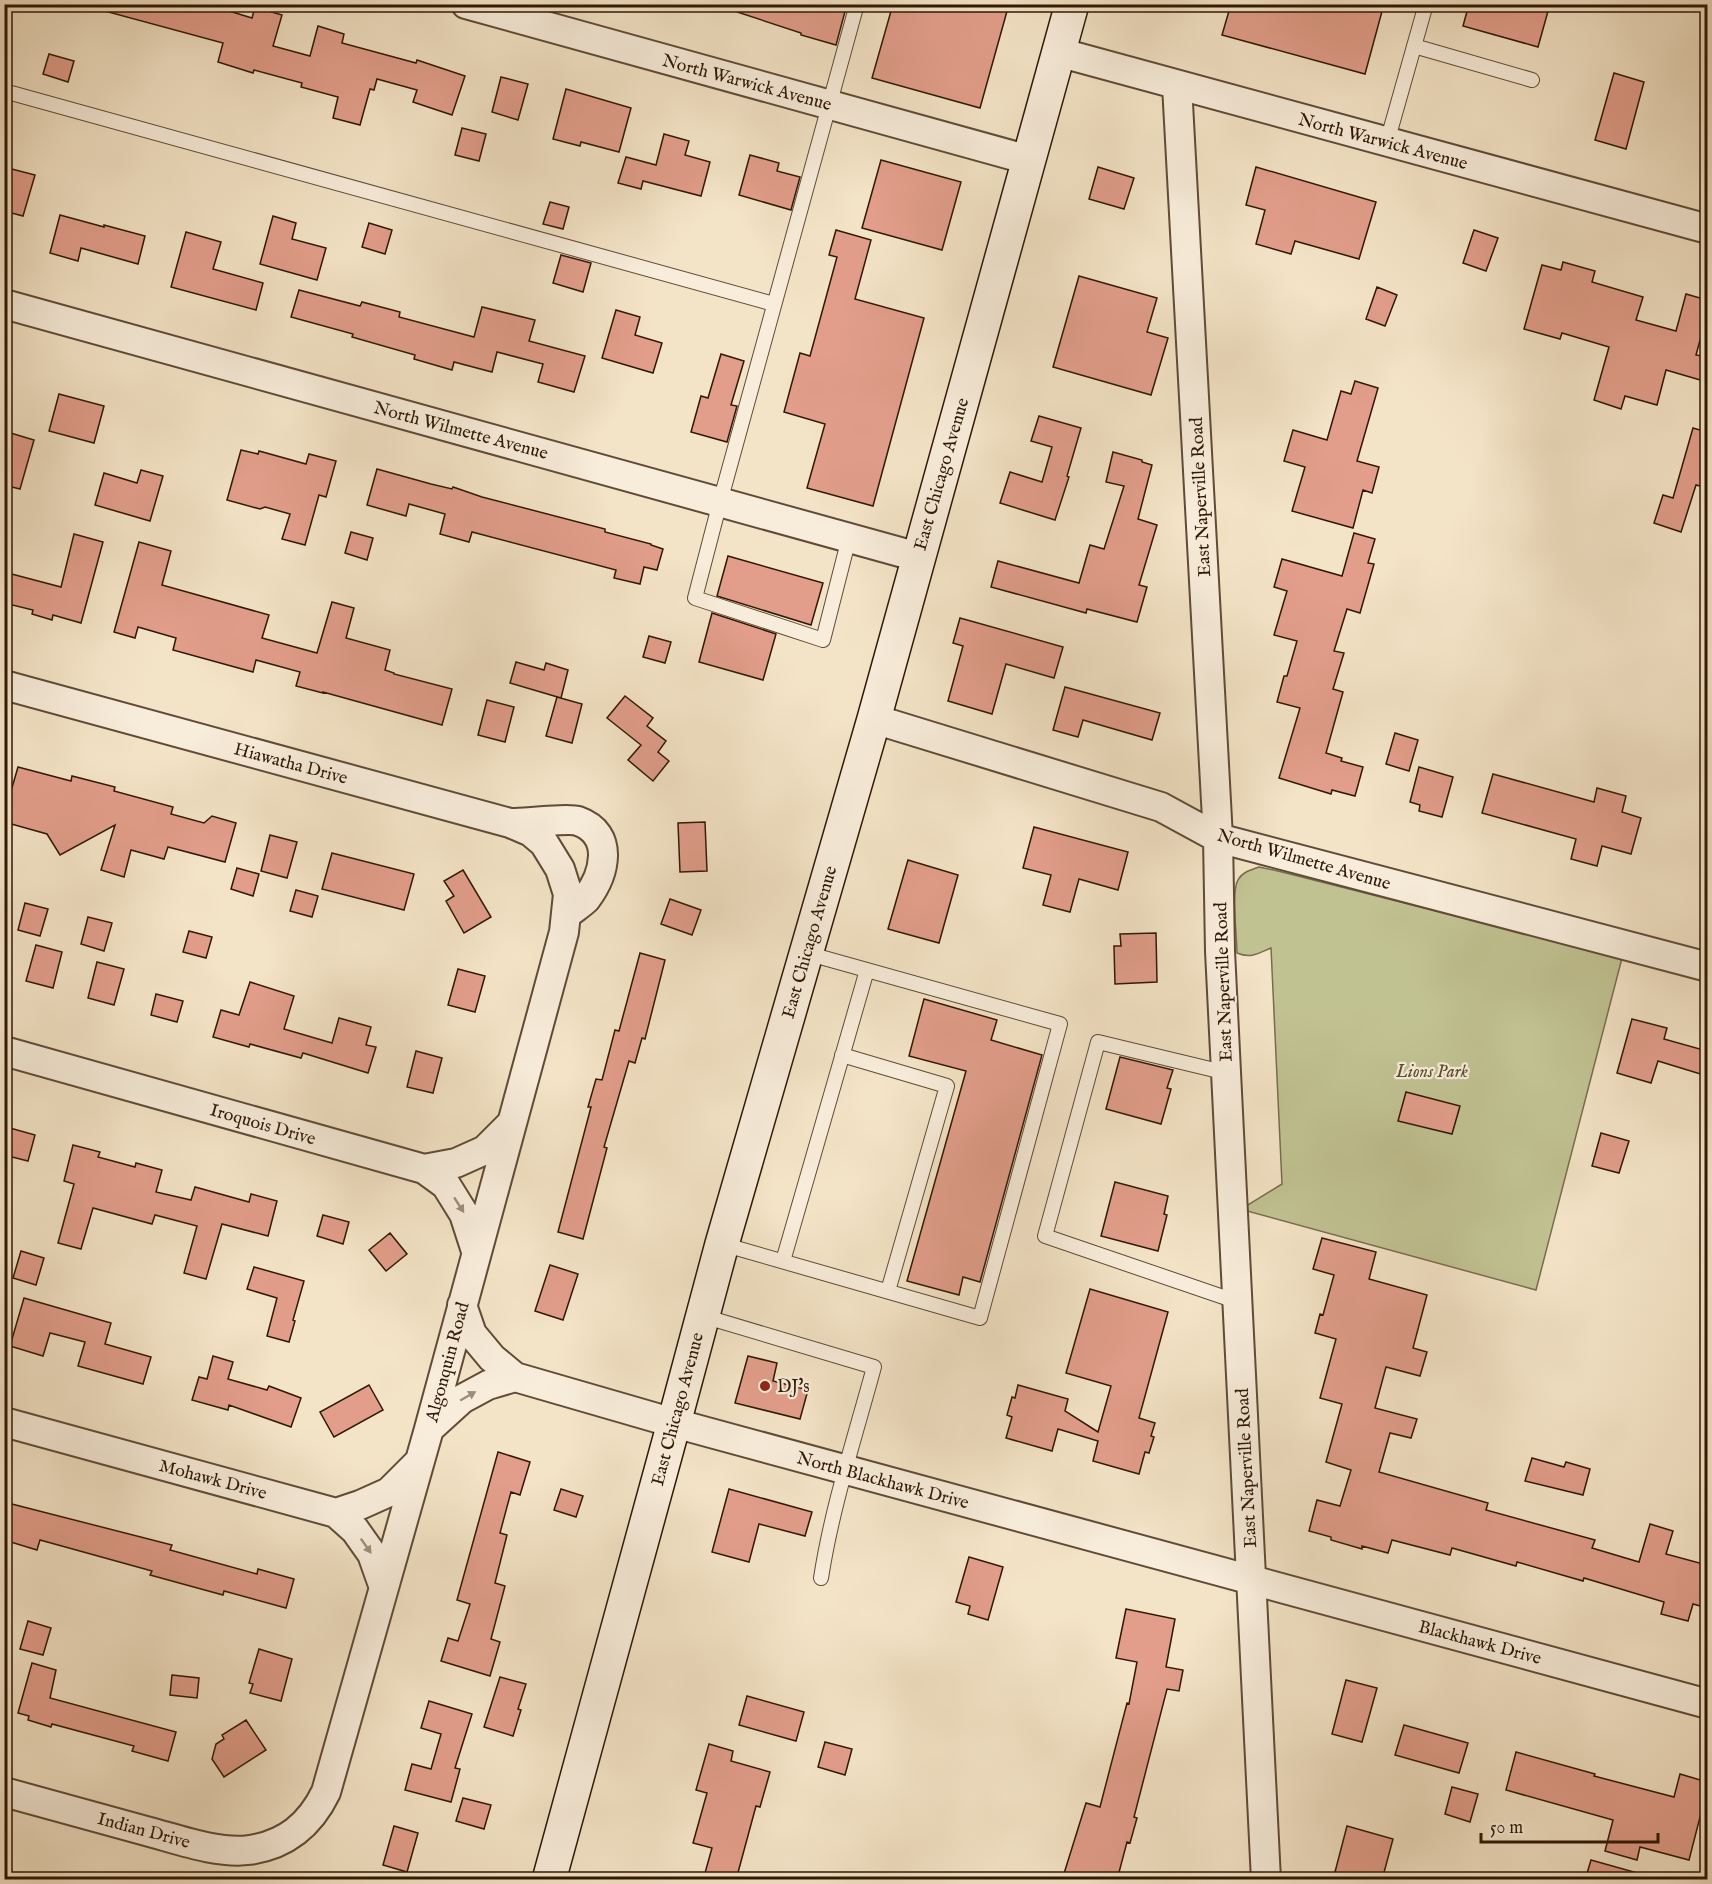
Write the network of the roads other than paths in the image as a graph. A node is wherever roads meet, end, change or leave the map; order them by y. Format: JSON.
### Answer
{"nodes":[{"id":1,"x":466,"y":4,"type":"edge"},
{"id":2,"x":857,"y":4,"type":"edge"},
{"id":3,"x":1072,"y":4,"type":"edge"},
{"id":4,"x":1426,"y":4,"type":"edge"},
{"id":5,"x":1414,"y":46,"type":"junction"},
{"id":6,"x":1058,"y":52,"type":"junction"},
{"id":7,"x":1532,"y":80,"type":"dead end"},
{"id":8,"x":1177,"y":85,"type":"junction"},
{"id":9,"x":4,"y":91,"type":"edge"},
{"id":10,"x":829,"y":105,"type":"junction"},
{"id":11,"x":1387,"y":142,"type":"junction"},
{"id":12,"x":1029,"y":160,"type":"junction"},
{"id":13,"x":1707,"y":229,"type":"edge"},
{"id":14,"x":4,"y":304,"type":"edge"},
{"id":15,"x":774,"y":304,"type":"junction"},
{"id":16,"x":720,"y":502,"type":"junction"},
{"id":17,"x":849,"y":538,"type":"junction"},
{"id":18,"x":918,"y":557,"type":"junction"},
{"id":19,"x":4,"y":685,"type":"edge"},
{"id":20,"x":874,"y":719,"type":"junction"},
{"id":21,"x":510,"y":823,"type":"junction"},
{"id":22,"x":1218,"y":837,"type":"junction"},
{"id":23,"x":560,"y":869,"type":"joint"},
{"id":24,"x":567,"y":914,"type":"junction"},
{"id":25,"x":806,"y":953,"type":"junction"},
{"id":26,"x":1707,"y":967,"type":"edge"},
{"id":27,"x":867,"y":970,"type":"junction"},
{"id":28,"x":4,"y":1052,"type":"edge"},
{"id":29,"x":842,"y":1055,"type":"junction"},
{"id":30,"x":1227,"y":1073,"type":"junction"},
{"id":31,"x":510,"y":1125,"type":"junction"},
{"id":32,"x":424,"y":1169,"type":"junction"},
{"id":33,"x":722,"y":1244,"type":"junction"},
{"id":34,"x":476,"y":1251,"type":"junction"},
{"id":35,"x":783,"y":1261,"type":"junction"},
{"id":36,"x":888,"y":1291,"type":"junction"},
{"id":37,"x":1238,"y":1302,"type":"junction"},
{"id":38,"x":462,"y":1305,"type":"junction"},
{"id":39,"x":702,"y":1316,"type":"junction"},
{"id":40,"x":515,"y":1377,"type":"junction"},
{"id":41,"x":4,"y":1422,"type":"edge"},
{"id":42,"x":674,"y":1424,"type":"junction"},
{"id":43,"x":429,"y":1429,"type":"junction"},
{"id":44,"x":419,"y":1462,"type":"junction"},
{"id":45,"x":845,"y":1470,"type":"junction"},
{"id":46,"x":336,"y":1513,"type":"junction"},
{"id":47,"x":821,"y":1578,"type":"dead end"},
{"id":48,"x":1252,"y":1580,"type":"junction"},
{"id":49,"x":383,"y":1585,"type":"junction"},
{"id":50,"x":1707,"y":1704,"type":"edge"},
{"id":51,"x":4,"y":1792,"type":"edge"},
{"id":52,"x":284,"y":1839,"type":"joint"},
{"id":53,"x":549,"y":1880,"type":"edge"},
{"id":54,"x":1266,"y":1880,"type":"edge"}],
"edges":[{"from":1,"to":10,"type":"street","name":"North Warwick Avenue"},
{"from":2,"to":10,"type":"lane"},
{"from":3,"to":6,"type":"main road","name":"East Chicago Avenue"},
{"from":4,"to":5,"type":"lane"},
{"from":5,"to":7,"type":"lane"},
{"from":5,"to":11,"type":"lane"},
{"from":6,"to":8,"type":"street","name":"North Warwick Avenue"},
{"from":6,"to":12,"type":"main road","name":"East Chicago Avenue"},
{"from":8,"to":11,"type":"street","name":"North Warwick Avenue"},
{"from":8,"to":22,"type":"street","name":"East Naperville Road"},
{"from":9,"to":15,"type":"lane"},
{"from":10,"to":12,"type":"street","name":"North Warwick Avenue"},
{"from":10,"to":15,"type":"lane"},
{"from":11,"to":13,"type":"street","name":"North Warwick Avenue"},
{"from":12,"to":18,"type":"main road","name":"East Chicago Avenue"},
{"from":14,"to":16,"type":"street","name":"North Wilmette Avenue"},
{"from":15,"to":16,"type":"lane"},
{"from":16,"to":17,"type":"street","name":"North Wilmette Avenue"},
{"from":16,"to":17,"type":"lane"},
{"from":17,"to":18,"type":"street","name":"North Wilmette Avenue"},
{"from":18,"to":20,"type":"main road","name":"East Chicago Avenue"},
{"from":19,"to":21,"type":"street","name":"Hiawatha Drive"},
{"from":20,"to":22,"type":"street","name":"North Wilmette Avenue"},
{"from":20,"to":25,"type":"main road","name":"East Chicago Avenue"},
{"from":21,"to":23,"type":"street","name":"Hiawatha Drive"},
{"from":21,"to":24,"type":"street"},
{"from":22,"to":26,"type":"street","name":"North Wilmette Avenue"},
{"from":22,"to":30,"type":"street","name":"East Naperville Road"},
{"from":23,"to":24,"type":"street","name":"Algonquin Road"},
{"from":24,"to":31,"type":"street","name":"Algonquin Road"},
{"from":25,"to":27,"type":"lane"},
{"from":25,"to":33,"type":"main road","name":"East Chicago Avenue"},
{"from":27,"to":29,"type":"lane"},
{"from":27,"to":36,"type":"lane"},
{"from":28,"to":32,"type":"street","name":"Iroquois Drive"},
{"from":29,"to":35,"type":"lane"},
{"from":29,"to":36,"type":"lane"},
{"from":30,"to":37,"type":"street","name":"East Naperville Road"},
{"from":30,"to":37,"type":"lane"},
{"from":31,"to":32,"type":"street"},
{"from":31,"to":34,"type":"street","name":"Algonquin Road"},
{"from":32,"to":34,"type":"street","name":"Iroquois Drive","one_way":true},
{"from":33,"to":35,"type":"lane"},
{"from":33,"to":39,"type":"main road","name":"East Chicago Avenue"},
{"from":34,"to":38,"type":"street","name":"Algonquin Road"},
{"from":35,"to":36,"type":"lane"},
{"from":37,"to":48,"type":"street","name":"East Naperville Road"},
{"from":38,"to":40,"type":"street","name":"North Blackhawk Drive"},
{"from":38,"to":43,"type":"street","name":"Algonquin Road"},
{"from":39,"to":42,"type":"main road","name":"East Chicago Avenue"},
{"from":39,"to":45,"type":"lane"},
{"from":40,"to":42,"type":"street","name":"North Blackhawk Drive"},
{"from":43,"to":40,"type":"street","one_way":true},
{"from":41,"to":46,"type":"street","name":"Mohawk Drive"},
{"from":42,"to":45,"type":"street","name":"North Blackhawk Drive"},
{"from":42,"to":53,"type":"main road","name":"East Chicago Avenue"},
{"from":43,"to":44,"type":"street","name":"Algonquin Road"},
{"from":44,"to":46,"type":"street"},
{"from":44,"to":49,"type":"street","name":"Algonquin Road"},
{"from":45,"to":47,"type":"lane"},
{"from":45,"to":48,"type":"street","name":"North Blackhawk Drive"},
{"from":46,"to":49,"type":"street","name":"Mohawk Drive","one_way":true},
{"from":48,"to":50,"type":"street","name":"Blackhawk Drive"},
{"from":48,"to":54,"type":"street","name":"East Naperville Road"},
{"from":49,"to":52,"type":"street","name":"Algonquin Road"},
{"from":51,"to":52,"type":"street","name":"Indian Drive"}]}
